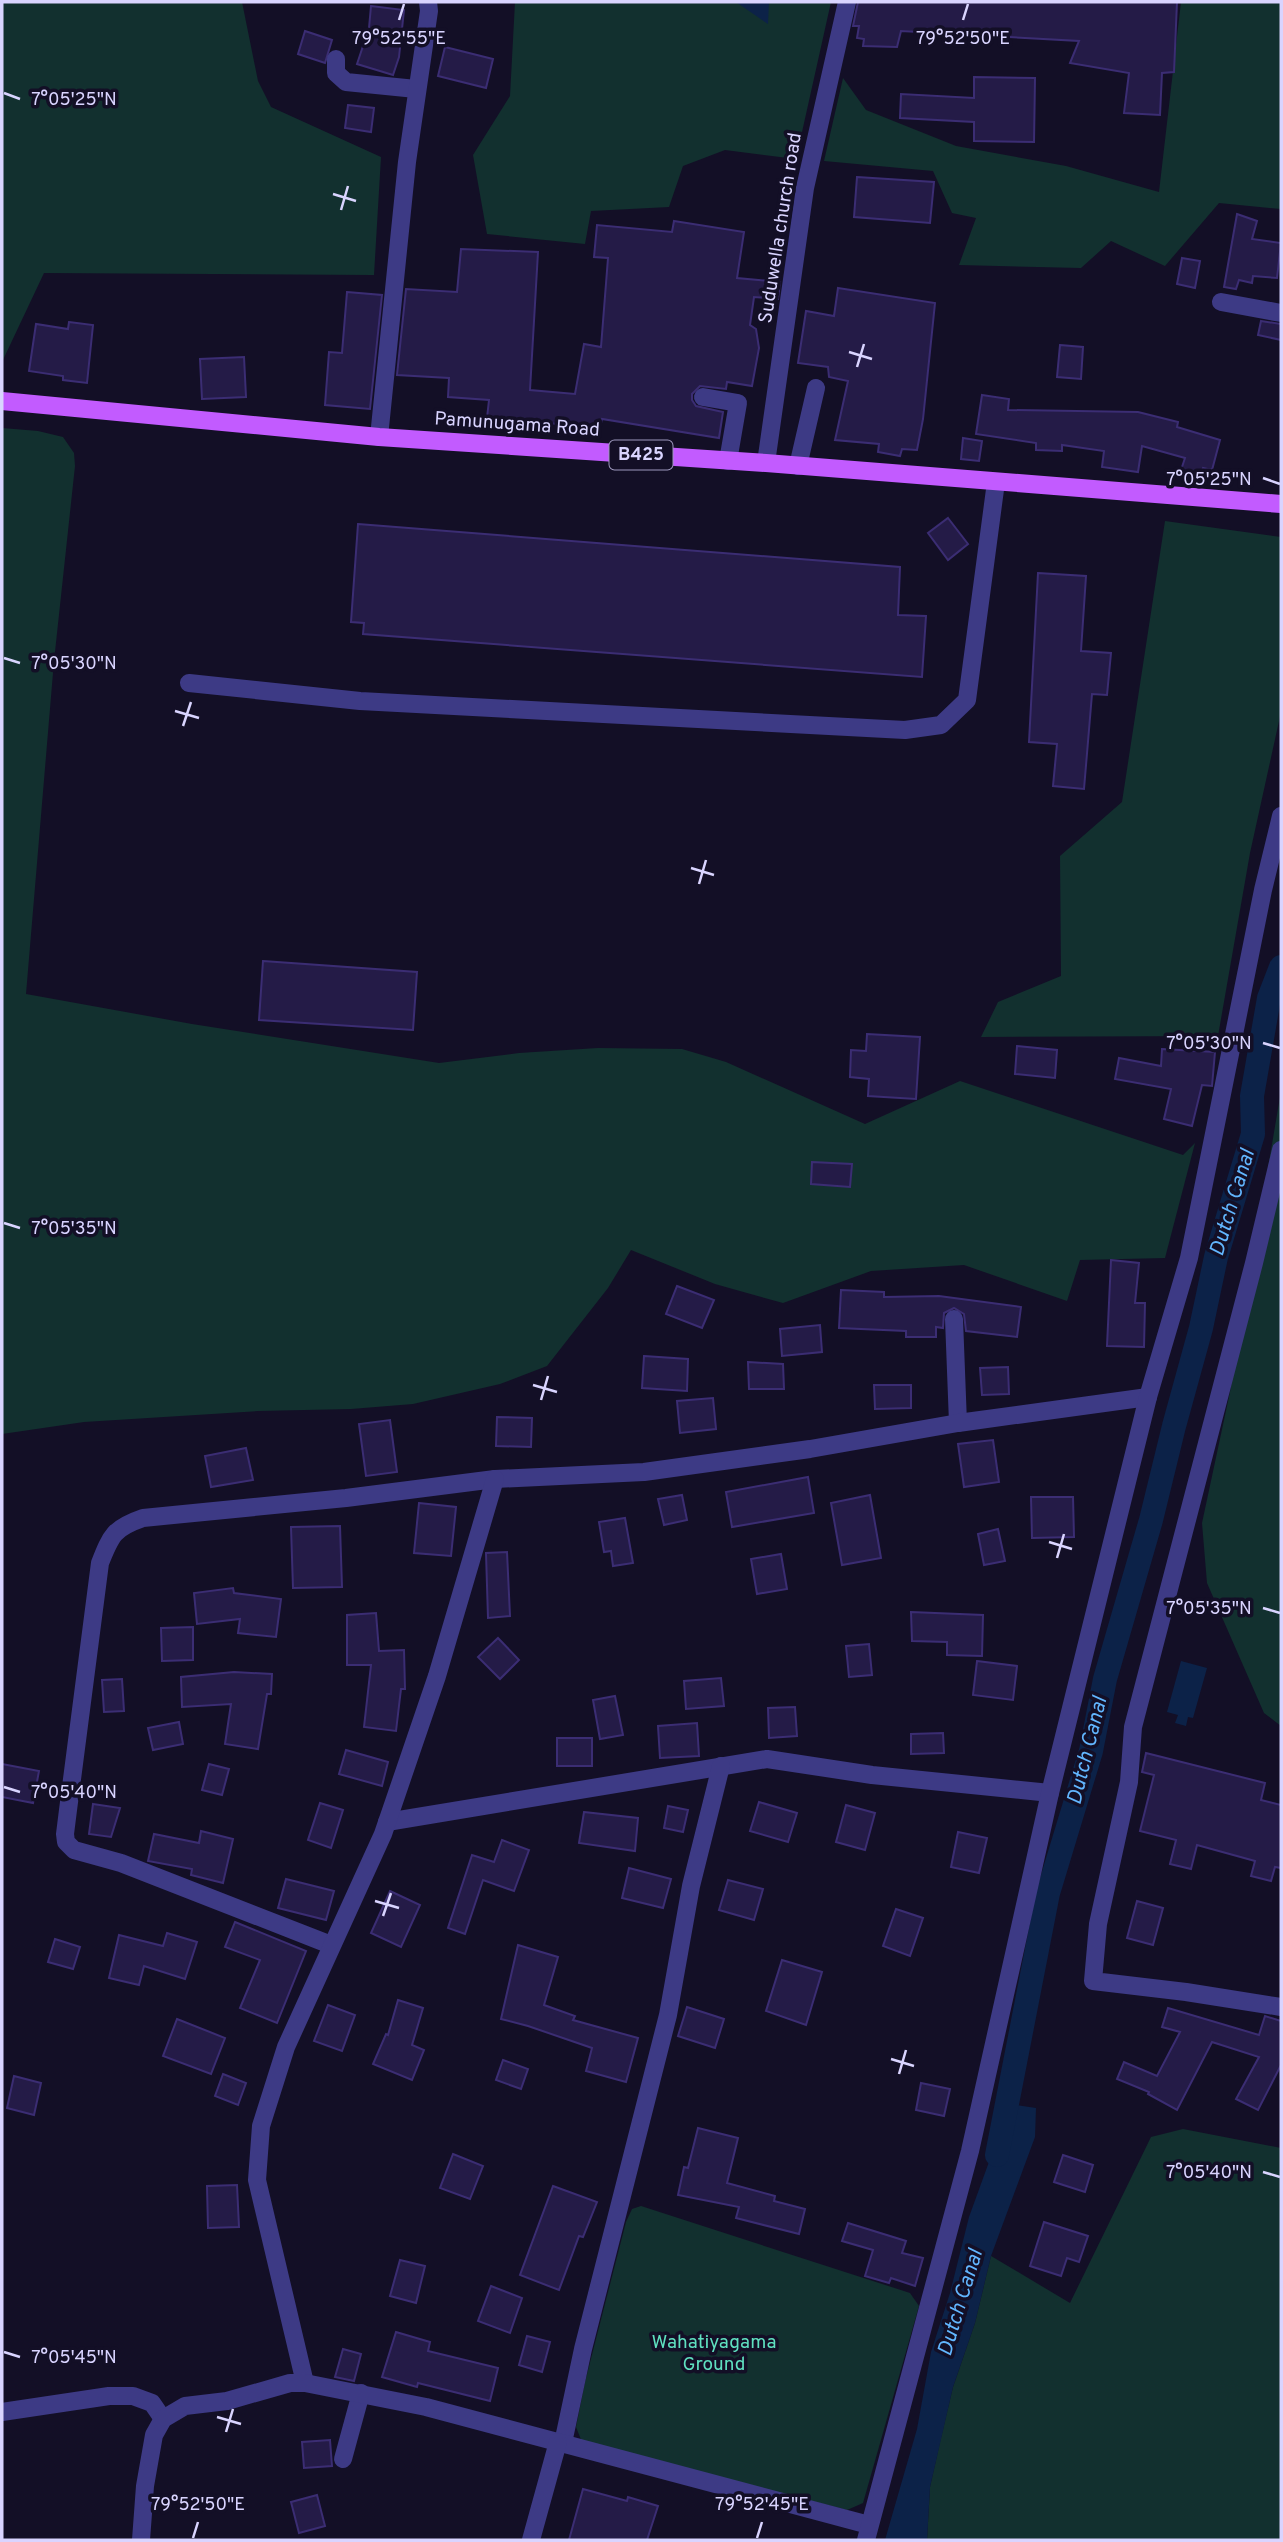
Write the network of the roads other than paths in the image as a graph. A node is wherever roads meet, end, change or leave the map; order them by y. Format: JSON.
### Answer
{"nodes":[{"id":1,"x":428,"y":2,"type":"edge"},
{"id":2,"x":847,"y":2,"type":"edge"},
{"id":3,"x":336,"y":59,"type":"dead end"},
{"id":4,"x":416,"y":89,"type":"junction"},
{"id":5,"x":1221,"y":302,"type":"dead end"},
{"id":6,"x":1281,"y":313,"type":"edge"},
{"id":7,"x":816,"y":388,"type":"dead end"},
{"id":8,"x":703,"y":397,"type":"dead end"},
{"id":9,"x":2,"y":401,"type":"edge"},
{"id":10,"x":379,"y":437,"type":"junction"},
{"id":11,"x":728,"y":461,"type":"junction"},
{"id":12,"x":766,"y":463,"type":"junction"},
{"id":13,"x":798,"y":466,"type":"junction"},
{"id":14,"x":996,"y":482,"type":"junction"},
{"id":15,"x":1281,"y":503,"type":"edge"},
{"id":16,"x":189,"y":683,"type":"dead end"},
{"id":17,"x":1281,"y":816,"type":"edge"},
{"id":18,"x":1281,"y":1150,"type":"edge"},
{"id":19,"x":954,"y":1319,"type":"dead end"},
{"id":20,"x":1148,"y":1397,"type":"junction"},
{"id":21,"x":957,"y":1423,"type":"junction"},
{"id":22,"x":495,"y":1479,"type":"junction"},
{"id":23,"x":721,"y":1766,"type":"junction"},
{"id":24,"x":1050,"y":1793,"type":"junction"},
{"id":25,"x":387,"y":1822,"type":"junction"},
{"id":26,"x":331,"y":1945,"type":"junction"},
{"id":27,"x":1281,"y":2007,"type":"edge"},
{"id":28,"x":305,"y":2382,"type":"junction"},
{"id":29,"x":361,"y":2393,"type":"junction"},
{"id":30,"x":2,"y":2412,"type":"edge"},
{"id":31,"x":163,"y":2419,"type":"junction"},
{"id":32,"x":560,"y":2443,"type":"junction"},
{"id":33,"x":344,"y":2459,"type":"dead end"},
{"id":34,"x":868,"y":2533,"type":"edge"},
{"id":35,"x":141,"y":2540,"type":"edge"},
{"id":36,"x":531,"y":2540,"type":"edge"}],
"edges":[{"from":1,"to":4,"type":"street"},
{"from":2,"to":12,"type":"street","name":"Suduwella church road"},
{"from":3,"to":4,"type":"street"},
{"from":4,"to":10,"type":"street"},
{"from":5,"to":6,"type":"street"},
{"from":7,"to":13,"type":"street"},
{"from":8,"to":11,"type":"street"},
{"from":9,"to":10,"type":"main road","name":"Pamunugama Road","number":"B425"},
{"from":10,"to":11,"type":"main road","name":"Pamunugama Road","number":"B425"},
{"from":11,"to":12,"type":"main road","name":"Pamunugama Road","number":"B425"},
{"from":12,"to":13,"type":"main road","name":"Pamunugama Road","number":"B425"},
{"from":13,"to":14,"type":"main road","name":"Pamunugama Road","number":"B425"},
{"from":14,"to":15,"type":"main road","name":"Pamunugama Road","number":"B425"},
{"from":14,"to":16,"type":"street"},
{"from":17,"to":20,"type":"street"},
{"from":18,"to":27,"type":"street"},
{"from":19,"to":21,"type":"street"},
{"from":20,"to":21,"type":"street"},
{"from":20,"to":24,"type":"street"},
{"from":21,"to":22,"type":"street"},
{"from":22,"to":25,"type":"street"},
{"from":22,"to":26,"type":"street"},
{"from":23,"to":24,"type":"street"},
{"from":23,"to":25,"type":"street"},
{"from":23,"to":32,"type":"street"},
{"from":24,"to":34,"type":"street"},
{"from":25,"to":26,"type":"street"},
{"from":26,"to":28,"type":"street"},
{"from":28,"to":29,"type":"street"},
{"from":28,"to":31,"type":"street"},
{"from":29,"to":32,"type":"street"},
{"from":29,"to":33,"type":"street"},
{"from":30,"to":31,"type":"street"},
{"from":31,"to":35,"type":"street"},
{"from":32,"to":34,"type":"street"},
{"from":32,"to":36,"type":"street"}]}
